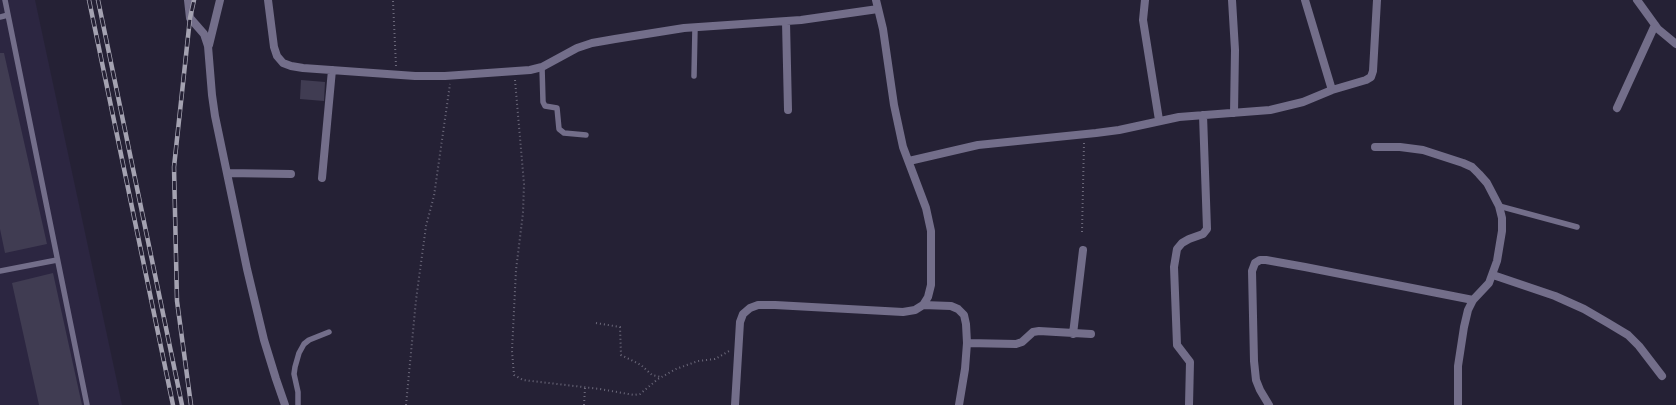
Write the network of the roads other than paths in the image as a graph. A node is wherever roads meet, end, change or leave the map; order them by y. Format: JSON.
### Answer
{"nodes":[{"id":1,"x":5,"y":0,"type":"edge"},
{"id":2,"x":188,"y":0,"type":"edge"},
{"id":3,"x":220,"y":0,"type":"edge"},
{"id":4,"x":268,"y":0,"type":"edge"},
{"id":5,"x":876,"y":0,"type":"edge"},
{"id":6,"x":1145,"y":0,"type":"edge"},
{"id":7,"x":1232,"y":0,"type":"edge"},
{"id":8,"x":1305,"y":0,"type":"edge"},
{"id":9,"x":1377,"y":0,"type":"edge"},
{"id":10,"x":1637,"y":0,"type":"edge"},
{"id":11,"x":878,"y":9,"type":"junction"},
{"id":12,"x":8,"y":15,"type":"junction"},
{"id":13,"x":0,"y":17,"type":"edge"},
{"id":14,"x":786,"y":22,"type":"junction"},
{"id":15,"x":1655,"y":25,"type":"junction"},
{"id":16,"x":695,"y":28,"type":"junction"},
{"id":17,"x":1676,"y":44,"type":"edge"},
{"id":18,"x":208,"y":46,"type":"junction"},
{"id":19,"x":542,"y":67,"type":"junction"},
{"id":20,"x":332,"y":70,"type":"junction"},
{"id":21,"x":694,"y":76,"type":"dead end"},
{"id":22,"x":1332,"y":90,"type":"junction"},
{"id":23,"x":1617,"y":108,"type":"dead end"},
{"id":24,"x":788,"y":110,"type":"dead end"},
{"id":25,"x":1234,"y":113,"type":"junction"},
{"id":26,"x":1203,"y":115,"type":"junction"},
{"id":27,"x":1159,"y":120,"type":"junction"},
{"id":28,"x":586,"y":135,"type":"dead end"},
{"id":29,"x":1375,"y":147,"type":"dead end"},
{"id":30,"x":909,"y":161,"type":"junction"},
{"id":31,"x":227,"y":173,"type":"junction"},
{"id":32,"x":290,"y":174,"type":"dead end"},
{"id":33,"x":322,"y":178,"type":"dead end"},
{"id":34,"x":1499,"y":206,"type":"junction"},
{"id":35,"x":1577,"y":227,"type":"dead end"},
{"id":36,"x":1083,"y":250,"type":"dead end"},
{"id":37,"x":57,"y":260,"type":"junction"},
{"id":38,"x":0,"y":271,"type":"edge"},
{"id":39,"x":1493,"y":275,"type":"junction"},
{"id":40,"x":1473,"y":300,"type":"junction"},
{"id":41,"x":923,"y":305,"type":"junction"},
{"id":42,"x":329,"y":332,"type":"dead end"},
{"id":43,"x":1073,"y":334,"type":"junction"},
{"id":44,"x":1091,"y":334,"type":"dead end"},
{"id":45,"x":967,"y":343,"type":"junction"},
{"id":46,"x":1662,"y":376,"type":"dead end"},
{"id":47,"x":87,"y":405,"type":"edge"},
{"id":48,"x":285,"y":405,"type":"edge"},
{"id":49,"x":298,"y":405,"type":"edge"},
{"id":50,"x":735,"y":405,"type":"edge"},
{"id":51,"x":959,"y":405,"type":"edge"},
{"id":52,"x":1189,"y":405,"type":"edge"},
{"id":53,"x":1269,"y":405,"type":"edge"},
{"id":54,"x":1458,"y":405,"type":"edge"}],
"edges":[{"from":1,"to":12,"type":"lane"},
{"from":2,"to":18,"type":"street"},
{"from":3,"to":18,"type":"street"},
{"from":4,"to":20,"type":"street"},
{"from":5,"to":11,"type":"street"},
{"from":6,"to":27,"type":"street"},
{"from":7,"to":25,"type":"street"},
{"from":8,"to":22,"type":"street"},
{"from":9,"to":22,"type":"street"},
{"from":10,"to":15,"type":"street"},
{"from":11,"to":14,"type":"street"},
{"from":11,"to":30,"type":"street"},
{"from":12,"to":13,"type":"lane"},
{"from":12,"to":37,"type":"lane"},
{"from":14,"to":16,"type":"street"},
{"from":14,"to":24,"type":"street"},
{"from":15,"to":17,"type":"street"},
{"from":15,"to":23,"type":"street"},
{"from":16,"to":19,"type":"street"},
{"from":16,"to":21,"type":"lane"},
{"from":18,"to":31,"type":"street"},
{"from":19,"to":20,"type":"street"},
{"from":19,"to":28,"type":"lane"},
{"from":20,"to":33,"type":"street"},
{"from":22,"to":25,"type":"street"},
{"from":25,"to":26,"type":"street"},
{"from":26,"to":27,"type":"street"},
{"from":26,"to":52,"type":"street"},
{"from":27,"to":30,"type":"street"},
{"from":29,"to":34,"type":"street"},
{"from":30,"to":41,"type":"street"},
{"from":31,"to":32,"type":"street"},
{"from":31,"to":48,"type":"street"},
{"from":34,"to":35,"type":"lane"},
{"from":34,"to":39,"type":"street"},
{"from":36,"to":43,"type":"street"},
{"from":37,"to":38,"type":"lane"},
{"from":37,"to":47,"type":"lane"},
{"from":39,"to":40,"type":"street"},
{"from":39,"to":46,"type":"street"},
{"from":40,"to":53,"type":"street"},
{"from":40,"to":54,"type":"street"},
{"from":41,"to":45,"type":"street"},
{"from":41,"to":50,"type":"street"},
{"from":42,"to":49,"type":"lane"},
{"from":43,"to":44,"type":"street"},
{"from":43,"to":45,"type":"street"},
{"from":45,"to":51,"type":"street"}]}
